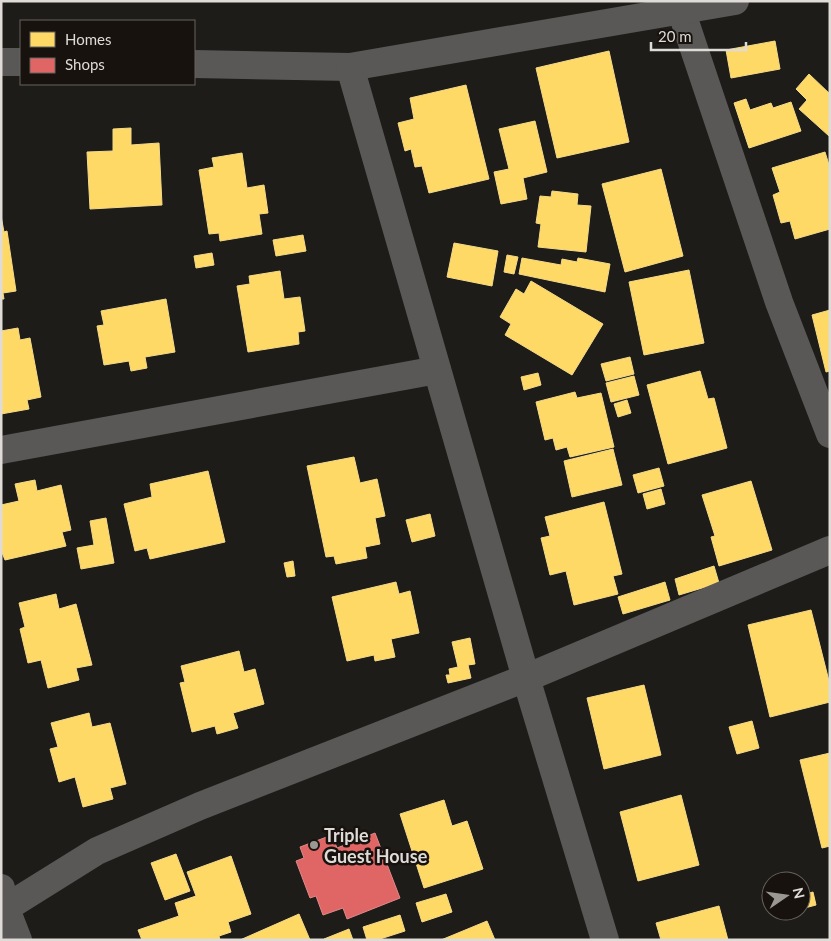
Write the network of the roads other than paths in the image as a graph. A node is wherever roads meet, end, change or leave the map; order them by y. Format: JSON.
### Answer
{"nodes":[{"id":1,"x":735,"y":1,"type":"edge"},
{"id":2,"x":680,"y":6,"type":"edge"},
{"id":3,"x":1,"y":62,"type":"edge"},
{"id":4,"x":20,"y":62,"type":"edge"},
{"id":5,"x":195,"y":64,"type":"edge"},
{"id":6,"x":350,"y":67,"type":"junction"},
{"id":7,"x":437,"y":370,"type":"junction"},
{"id":8,"x":830,"y":434,"type":"edge"},
{"id":9,"x":1,"y":450,"type":"edge"},
{"id":10,"x":830,"y":550,"type":"edge"},
{"id":11,"x":526,"y":678,"type":"junction"},
{"id":12,"x":3,"y":903,"type":"edge"},
{"id":13,"x":18,"y":940,"type":"edge"},
{"id":14,"x":605,"y":940,"type":"edge"}],
"edges":[{"from":1,"to":2,"type":"street"},
{"from":2,"to":6,"type":"street"},
{"from":2,"to":8,"type":"street"},
{"from":3,"to":4,"type":"street"},
{"from":5,"to":6,"type":"street"},
{"from":6,"to":7,"type":"street"},
{"from":7,"to":9,"type":"street"},
{"from":7,"to":11,"type":"street"},
{"from":10,"to":11,"type":"street"},
{"from":11,"to":12,"type":"street"},
{"from":11,"to":14,"type":"street"},
{"from":12,"to":13,"type":"street"}]}
